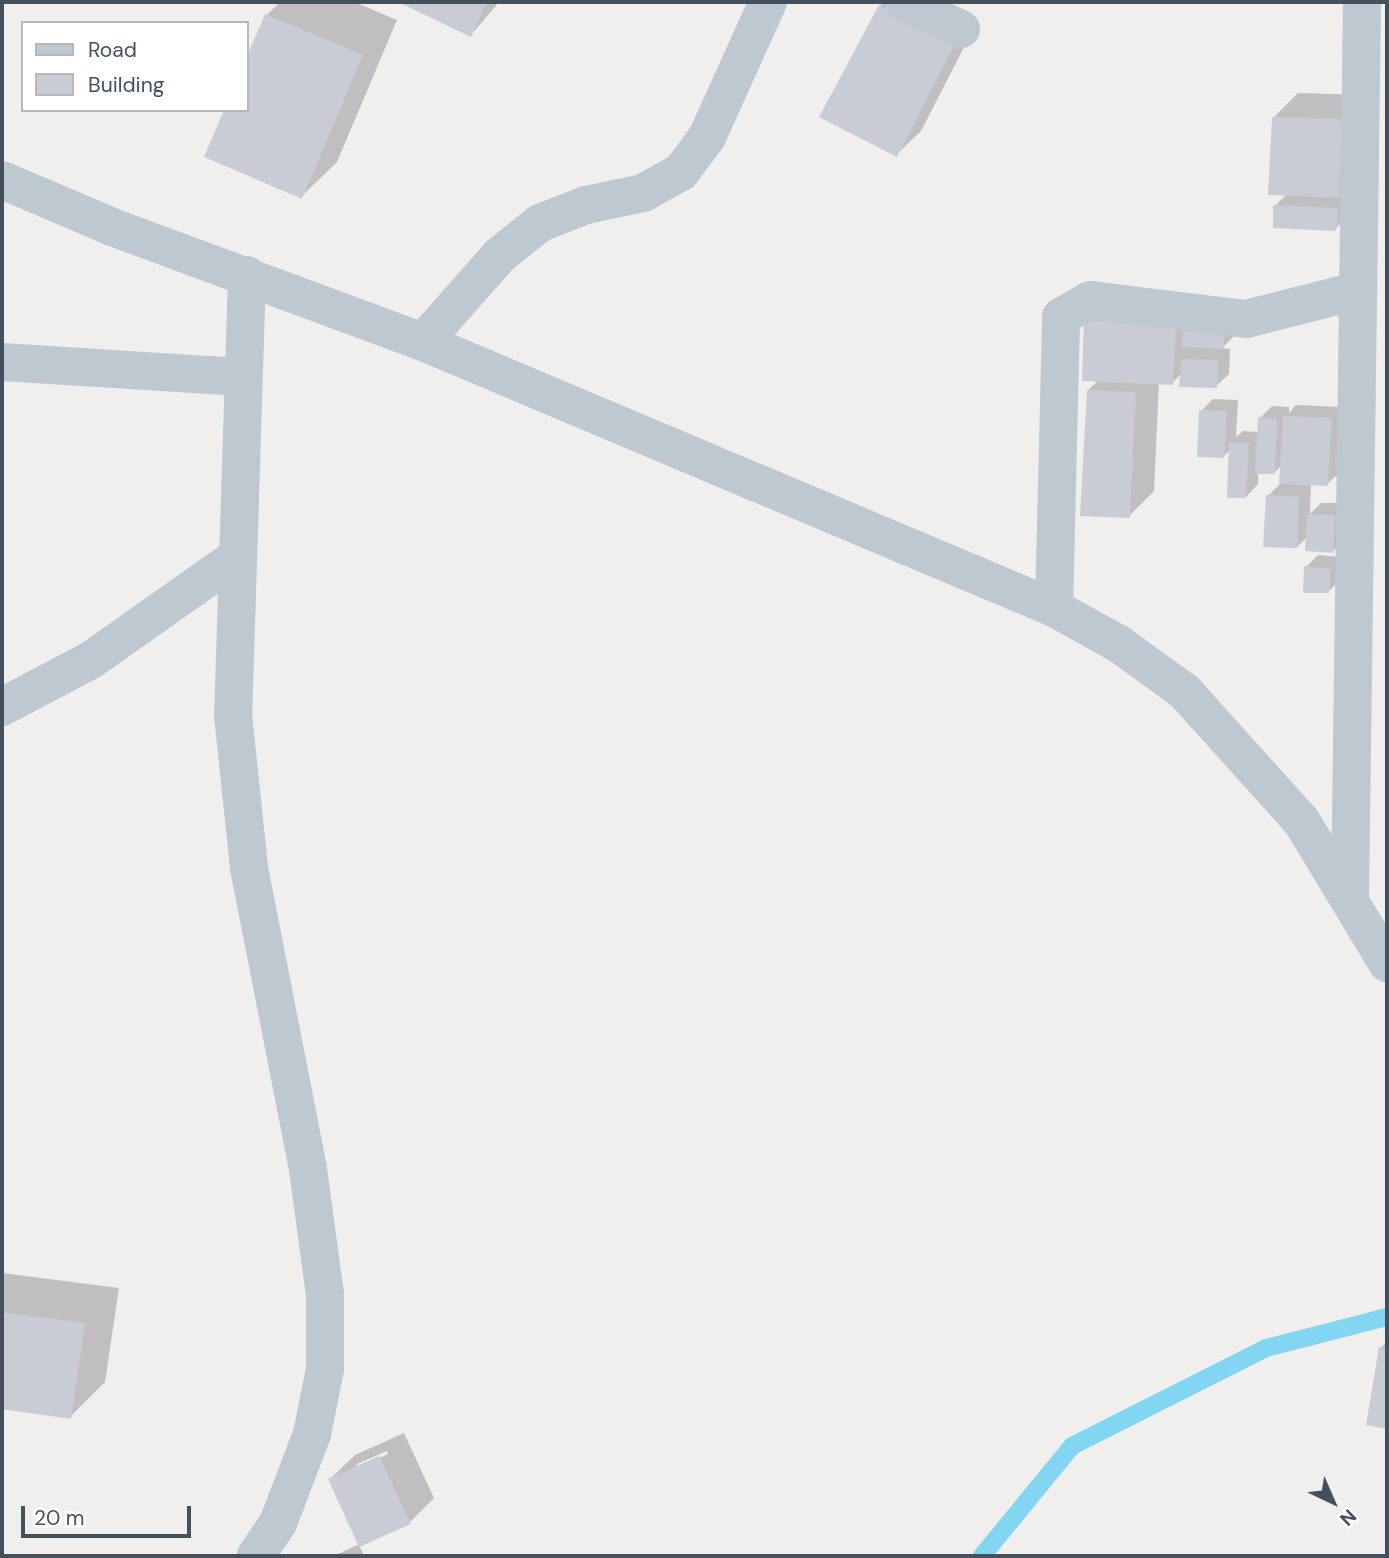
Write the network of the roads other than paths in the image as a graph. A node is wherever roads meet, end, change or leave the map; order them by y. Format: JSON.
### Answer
{"nodes":[{"id":1,"x":768,"y":2,"type":"edge"},
{"id":2,"x":903,"y":2,"type":"edge"},
{"id":3,"x":1362,"y":2,"type":"edge"},
{"id":4,"x":961,"y":30,"type":"dead end"},
{"id":5,"x":2,"y":180,"type":"edge"},
{"id":6,"x":247,"y":275,"type":"junction"},
{"id":7,"x":1357,"y":291,"type":"junction"},
{"id":8,"x":423,"y":342,"type":"junction"},
{"id":9,"x":2,"y":362,"type":"edge"},
{"id":10,"x":243,"y":377,"type":"junction"},
{"id":11,"x":237,"y":557,"type":"junction"},
{"id":12,"x":1055,"y":608,"type":"junction"},
{"id":13,"x":2,"y":707,"type":"edge"},
{"id":14,"x":1350,"y":897,"type":"junction"},
{"id":15,"x":1387,"y":963,"type":"edge"},
{"id":16,"x":256,"y":1556,"type":"edge"}],
"edges":[{"from":1,"to":8,"type":"street"},
{"from":2,"to":4,"type":"street"},
{"from":3,"to":7,"type":"street"},
{"from":5,"to":6,"type":"street"},
{"from":6,"to":8,"type":"street"},
{"from":6,"to":10,"type":"street"},
{"from":7,"to":12,"type":"street"},
{"from":7,"to":14,"type":"street"},
{"from":8,"to":12,"type":"street"},
{"from":9,"to":10,"type":"street"},
{"from":10,"to":11,"type":"street"},
{"from":11,"to":13,"type":"street"},
{"from":11,"to":16,"type":"street"},
{"from":12,"to":14,"type":"street"},
{"from":14,"to":15,"type":"street"}]}
